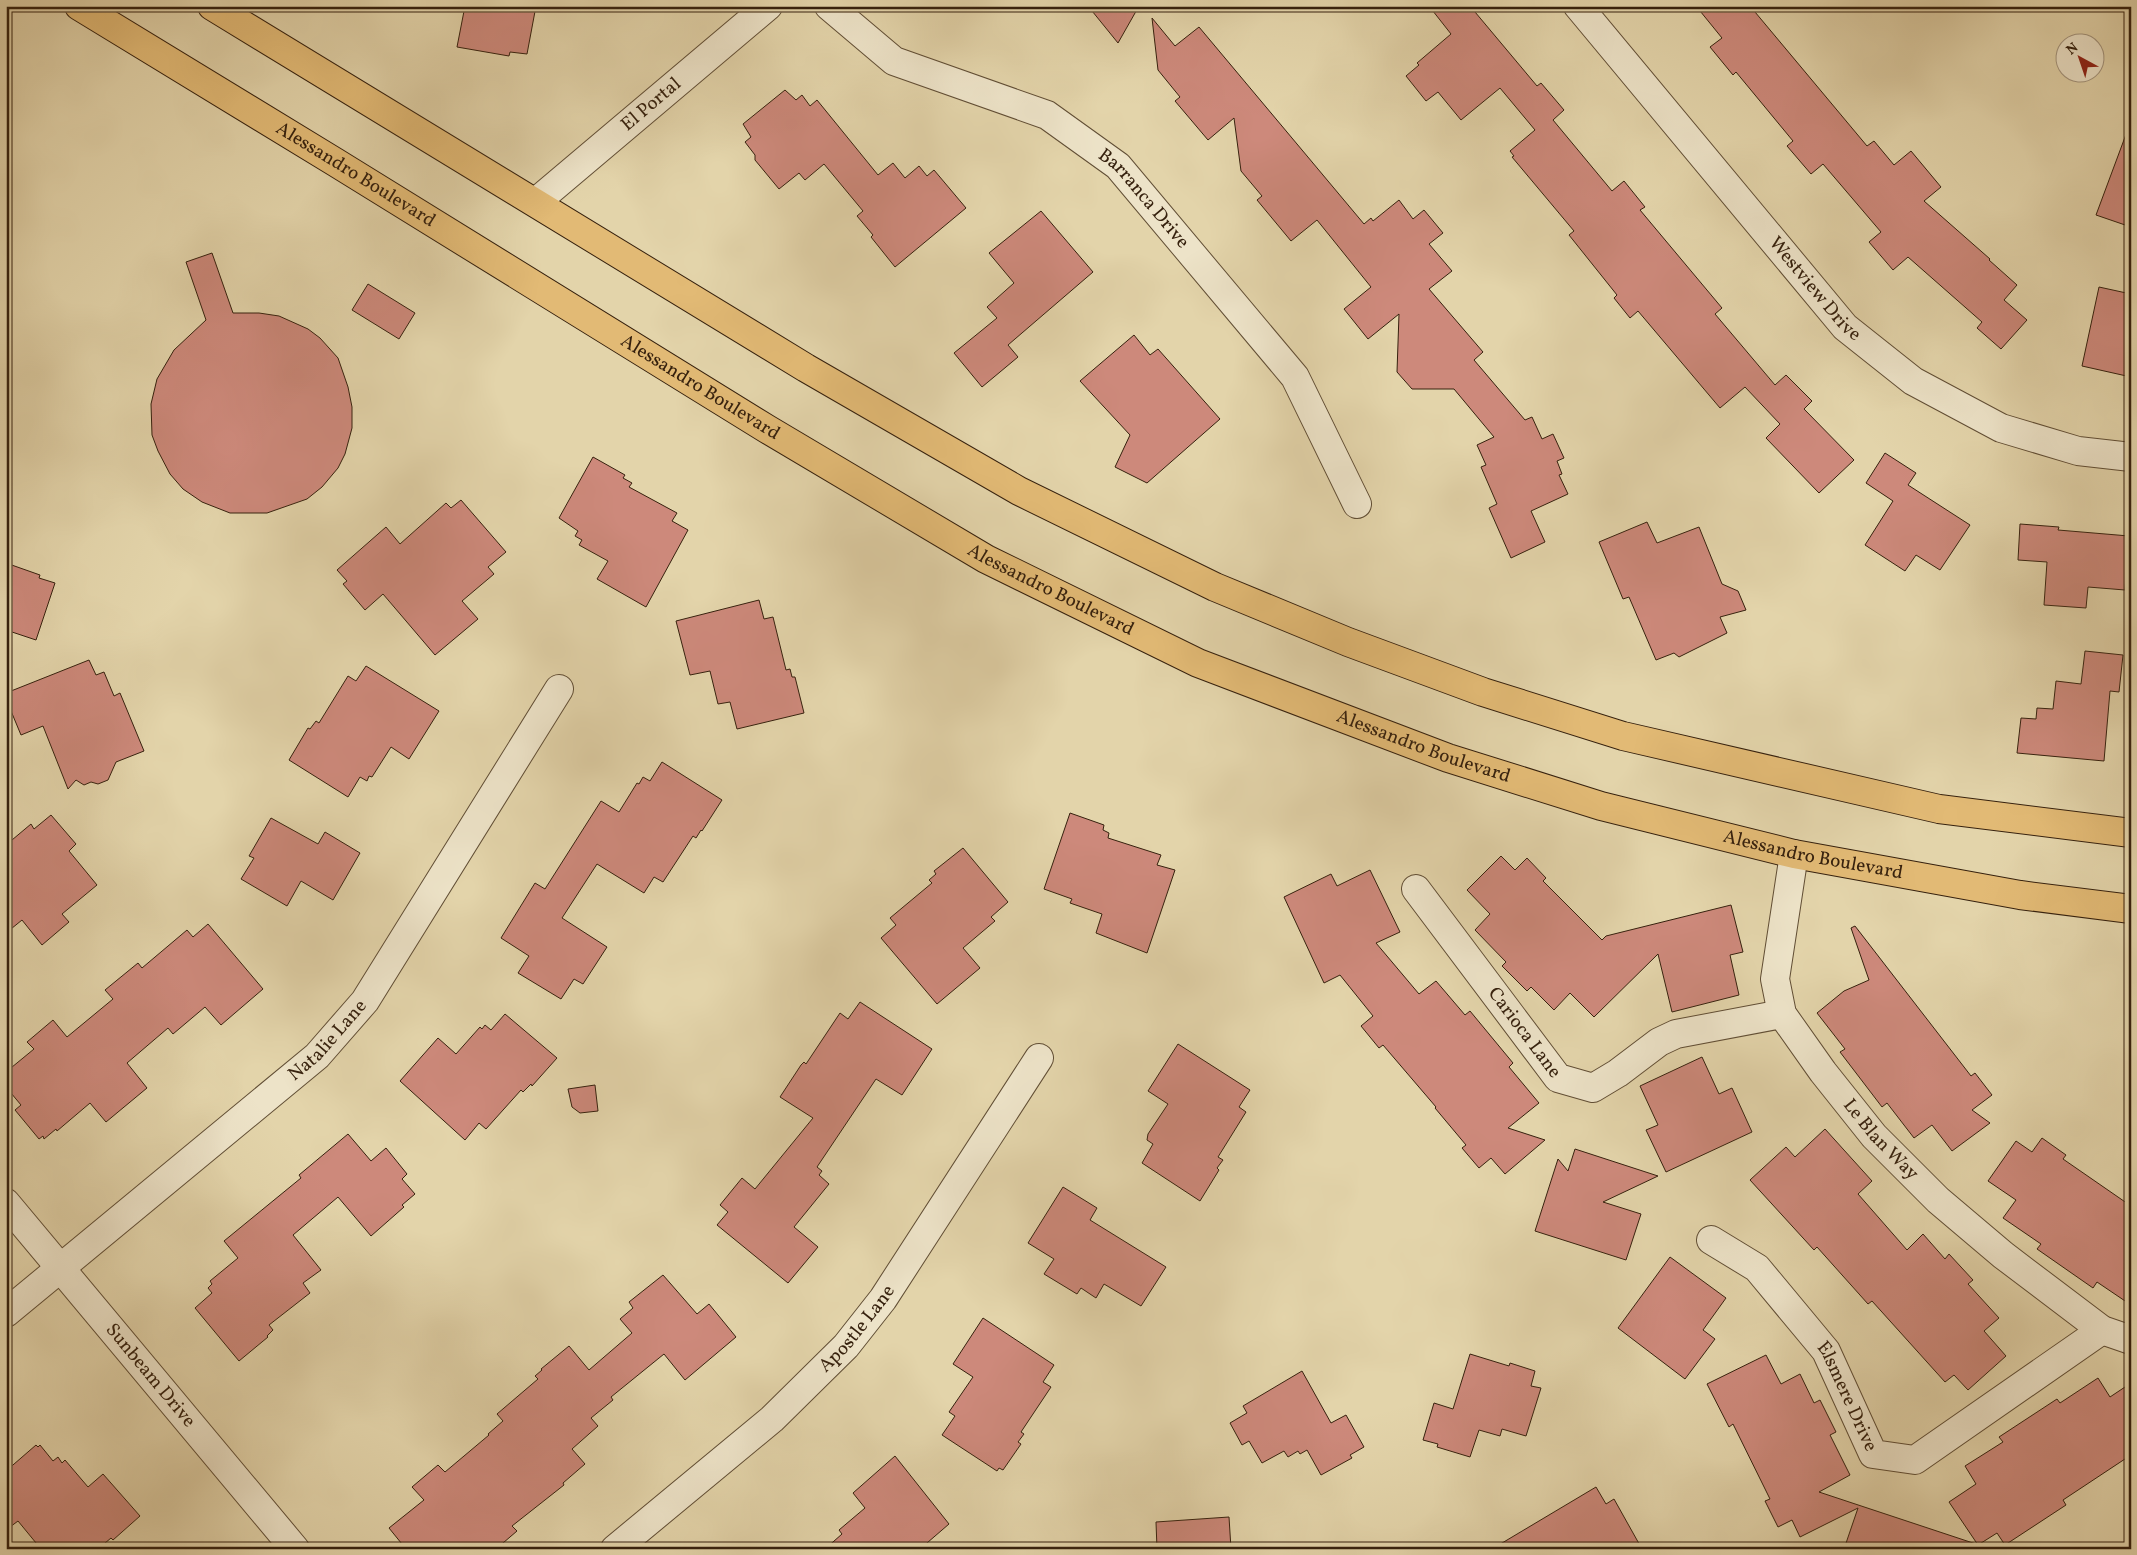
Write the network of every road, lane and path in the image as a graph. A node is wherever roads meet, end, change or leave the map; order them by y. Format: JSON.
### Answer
{"nodes":[{"id":1,"x":79,"y":6,"type":"edge"},
{"id":2,"x":212,"y":6,"type":"edge"},
{"id":3,"x":768,"y":6,"type":"edge"},
{"id":4,"x":829,"y":6,"type":"edge"},
{"id":5,"x":1578,"y":6,"type":"edge"},
{"id":6,"x":536,"y":202,"type":"junction"},
{"id":7,"x":2131,"y":457,"type":"edge"},
{"id":8,"x":1357,"y":504,"type":"dead end"},
{"id":9,"x":559,"y":689,"type":"dead end"},
{"id":10,"x":2131,"y":833,"type":"edge"},
{"id":11,"x":1794,"y":854,"type":"junction"},
{"id":12,"x":1416,"y":888,"type":"dead end"},
{"id":13,"x":2131,"y":909,"type":"edge"},
{"id":14,"x":1782,"y":1014,"type":"junction"},
{"id":15,"x":1040,"y":1058,"type":"dead end"},
{"id":16,"x":6,"y":1203,"type":"edge"},
{"id":17,"x":1711,"y":1240,"type":"dead end"},
{"id":18,"x":60,"y":1268,"type":"junction"},
{"id":19,"x":6,"y":1313,"type":"edge"},
{"id":20,"x":2102,"y":1330,"type":"junction"},
{"id":21,"x":2131,"y":1340,"type":"edge"},
{"id":22,"x":295,"y":1549,"type":"edge"},
{"id":23,"x":615,"y":1549,"type":"edge"}],
"edges":[{"from":1,"to":11,"type":"main road","name":"Alessandro Boulevard"},
{"from":2,"to":6,"type":"main road"},
{"from":3,"to":6,"type":"street","name":"El Portal"},
{"from":4,"to":8,"type":"street","name":"Barranca Drive"},
{"from":5,"to":7,"type":"street","name":"Westview Drive"},
{"from":6,"to":10,"type":"main road"},
{"from":9,"to":18,"type":"street","name":"Natalie Lane"},
{"from":11,"to":13,"type":"main road","name":"Alessandro Boulevard"},
{"from":11,"to":14,"type":"street","name":"Le Blan Way"},
{"from":12,"to":14,"type":"street","name":"Carioca Lane"},
{"from":14,"to":20,"type":"street","name":"Le Blan Way"},
{"from":15,"to":23,"type":"street","name":"Apostle Lane"},
{"from":16,"to":18,"type":"street","name":"Sunbeam Drive"},
{"from":17,"to":20,"type":"street","name":"Elsmere Drive"},
{"from":18,"to":19,"type":"street","name":"Natalie Lane"},
{"from":18,"to":22,"type":"street","name":"Sunbeam Drive"},
{"from":20,"to":21,"type":"street","name":"Le Blan Way"}]}
